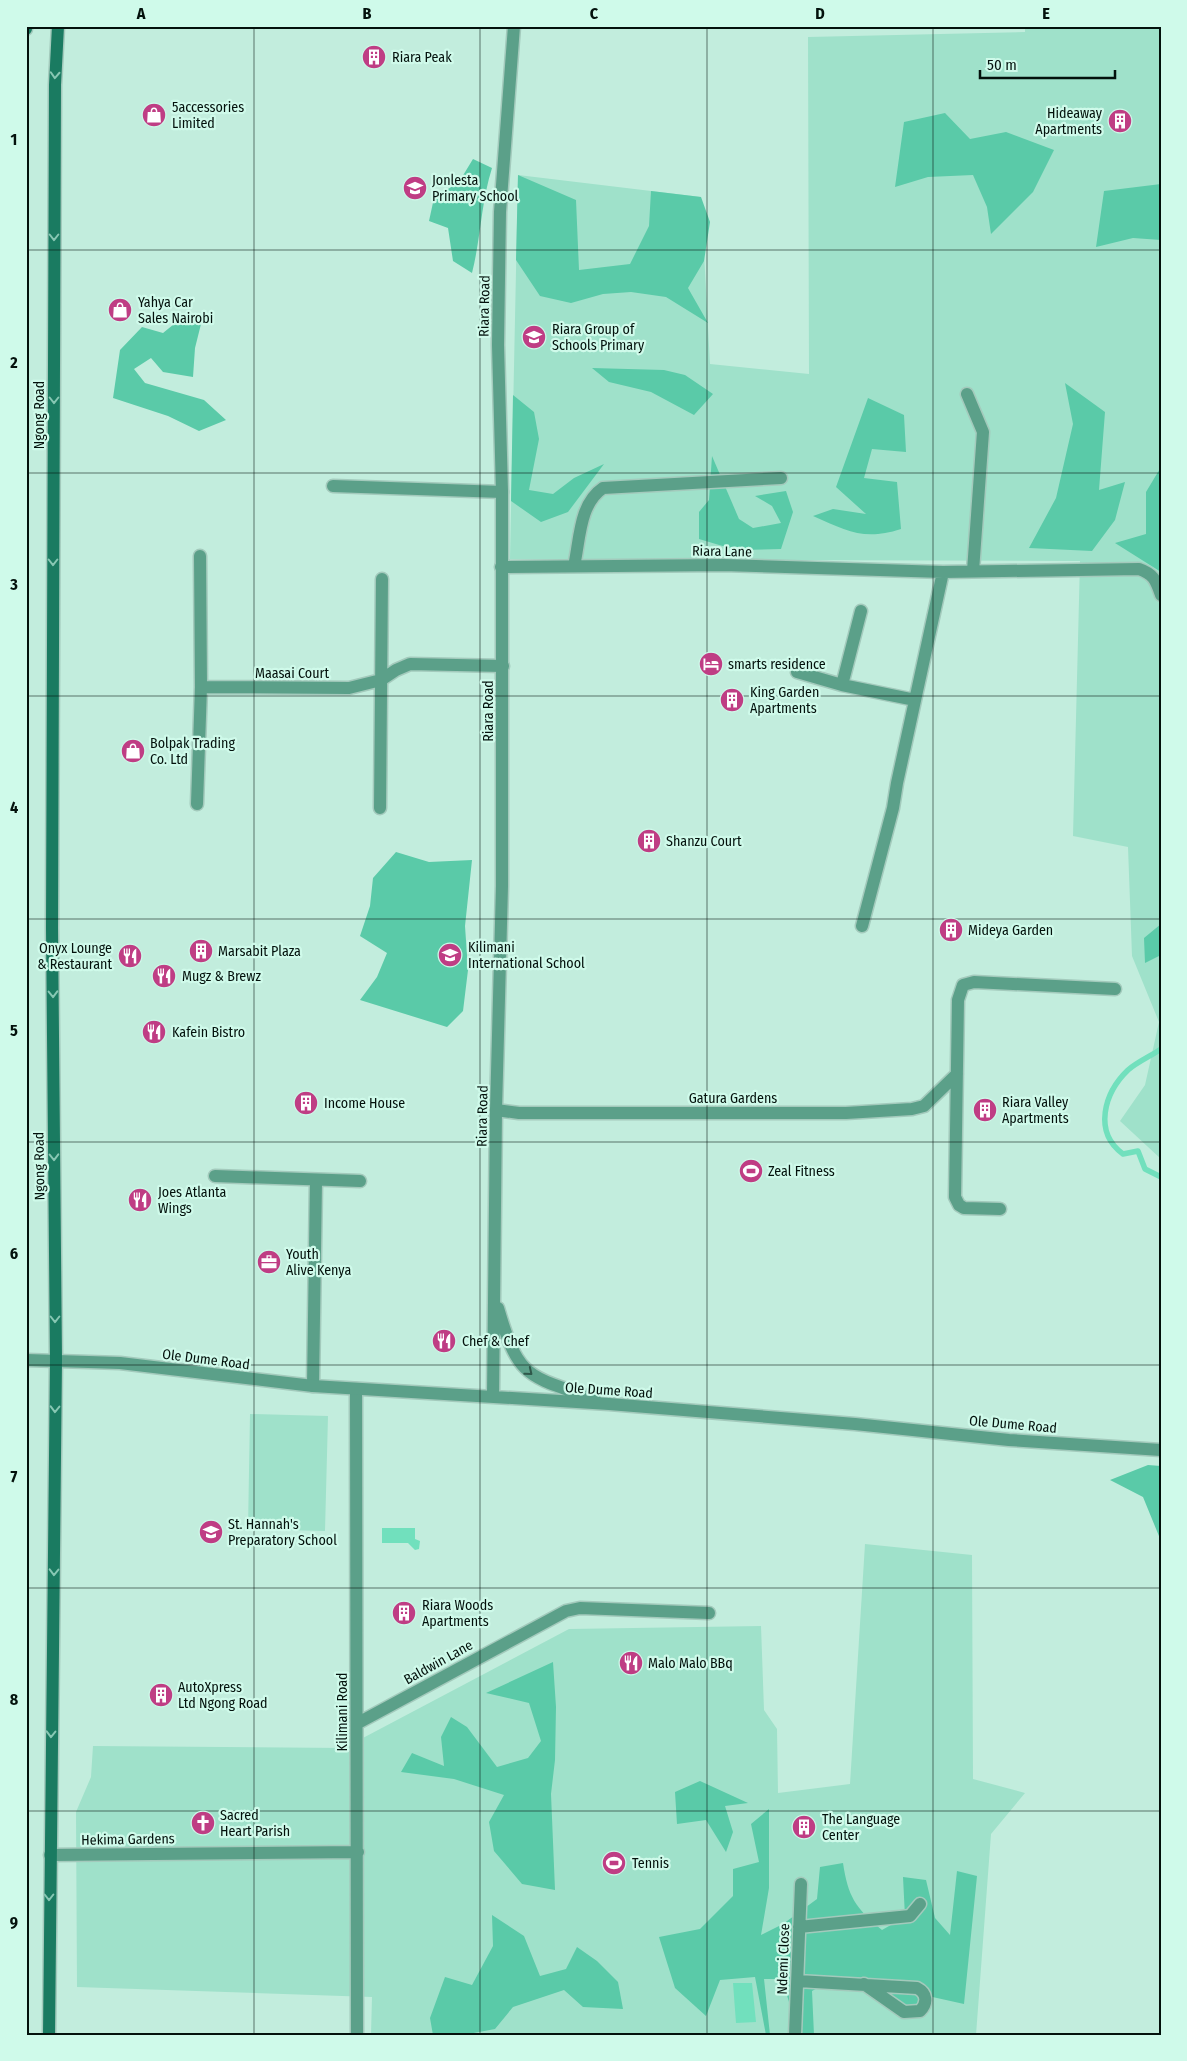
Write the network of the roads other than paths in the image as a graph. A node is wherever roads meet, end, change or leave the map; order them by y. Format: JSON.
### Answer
{"nodes":[{"id":1,"x":58,"y":26,"type":"edge"},
{"id":2,"x":514,"y":26,"type":"edge"},
{"id":3,"x":967,"y":394,"type":"dead end"},
{"id":4,"x":781,"y":478,"type":"dead end"},
{"id":5,"x":334,"y":486,"type":"dead end"},
{"id":6,"x":502,"y":492,"type":"junction"},
{"id":7,"x":200,"y":556,"type":"dead end"},
{"id":8,"x":501,"y":566,"type":"junction"},
{"id":9,"x":574,"y":566,"type":"junction"},
{"id":10,"x":973,"y":571,"type":"junction"},
{"id":11,"x":943,"y":572,"type":"junction"},
{"id":12,"x":382,"y":579,"type":"dead end"},
{"id":13,"x":1161,"y":595,"type":"edge"},
{"id":14,"x":861,"y":611,"type":"dead end"},
{"id":15,"x":503,"y":666,"type":"junction"},
{"id":16,"x":797,"y":672,"type":"dead end"},
{"id":17,"x":381,"y":680,"type":"junction"},
{"id":18,"x":842,"y":685,"type":"junction"},
{"id":19,"x":201,"y":687,"type":"junction"},
{"id":20,"x":915,"y":700,"type":"junction"},
{"id":21,"x":197,"y":804,"type":"dead end"},
{"id":22,"x":380,"y":808,"type":"dead end"},
{"id":23,"x":862,"y":926,"type":"dead end"},
{"id":24,"x":1115,"y":989,"type":"dead end"},
{"id":25,"x":957,"y":1074,"type":"junction"},
{"id":26,"x":496,"y":1110,"type":"junction"},
{"id":27,"x":215,"y":1176,"type":"dead end"},
{"id":28,"x":316,"y":1181,"type":"junction"},
{"id":29,"x":360,"y":1181,"type":"dead end"},
{"id":30,"x":1000,"y":1209,"type":"dead end"},
{"id":31,"x":495,"y":1298,"type":"junction"},
{"id":32,"x":26,"y":1360,"type":"edge"},
{"id":33,"x":56,"y":1360,"type":"junction"},
{"id":34,"x":313,"y":1386,"type":"junction"},
{"id":35,"x":356,"y":1389,"type":"junction"},
{"id":36,"x":494,"y":1398,"type":"junction"},
{"id":37,"x":609,"y":1404,"type":"junction"},
{"id":38,"x":1161,"y":1450,"type":"edge"},
{"id":39,"x":709,"y":1613,"type":"dead end"},
{"id":40,"x":358,"y":1723,"type":"junction"},
{"id":41,"x":358,"y":1852,"type":"junction"},
{"id":42,"x":50,"y":1855,"type":"junction"},
{"id":43,"x":801,"y":1884,"type":"dead end"},
{"id":44,"x":920,"y":1904,"type":"dead end"},
{"id":45,"x":800,"y":1927,"type":"junction"},
{"id":46,"x":798,"y":1981,"type":"junction"},
{"id":47,"x":864,"y":1984,"type":"dead end"},
{"id":48,"x":49,"y":2035,"type":"edge"},
{"id":49,"x":357,"y":2035,"type":"edge"},
{"id":50,"x":796,"y":2035,"type":"edge"}],
"edges":[{"from":1,"to":33,"type":"main road","name":"Ngong Road","one_way":true},
{"from":2,"to":6,"type":"street","name":"Riara Road"},
{"from":3,"to":10,"type":"street"},
{"from":4,"to":9,"type":"street"},
{"from":5,"to":6,"type":"street"},
{"from":6,"to":8,"type":"street","name":"Riara Road"},
{"from":7,"to":19,"type":"street"},
{"from":8,"to":9,"type":"street","name":"Riara Lane"},
{"from":8,"to":15,"type":"street","name":"Riara Road"},
{"from":9,"to":11,"type":"street","name":"Riara Lane"},
{"from":10,"to":11,"type":"street","name":"Riara Lane"},
{"from":10,"to":13,"type":"street","name":"Riara Lane"},
{"from":11,"to":20,"type":"street"},
{"from":12,"to":17,"type":"street"},
{"from":14,"to":18,"type":"street"},
{"from":15,"to":17,"type":"street","name":"Maasai Court"},
{"from":15,"to":26,"type":"street","name":"Riara Road"},
{"from":16,"to":18,"type":"street"},
{"from":17,"to":19,"type":"street","name":"Maasai Court"},
{"from":17,"to":22,"type":"street"},
{"from":18,"to":20,"type":"street"},
{"from":19,"to":21,"type":"street"},
{"from":20,"to":23,"type":"street"},
{"from":24,"to":25,"type":"street"},
{"from":25,"to":26,"type":"street","name":"Gatura Gardens"},
{"from":25,"to":30,"type":"street"},
{"from":26,"to":31,"type":"street","name":"Riara Road"},
{"from":27,"to":28,"type":"street"},
{"from":28,"to":29,"type":"street"},
{"from":28,"to":34,"type":"street"},
{"from":31,"to":36,"type":"street","name":"Riara Road"},
{"from":31,"to":37,"type":"street","one_way":true},
{"from":32,"to":33,"type":"street","name":"Ole Dume Road"},
{"from":33,"to":34,"type":"street","name":"Ole Dume Road"},
{"from":33,"to":42,"type":"main road","name":"Ngong Road","one_way":true},
{"from":34,"to":35,"type":"street","name":"Ole Dume Road"},
{"from":35,"to":36,"type":"street","name":"Ole Dume Road"},
{"from":35,"to":40,"type":"street","name":"Kilimani Road"},
{"from":36,"to":37,"type":"street","name":"Ole Dume Road"},
{"from":37,"to":38,"type":"street","name":"Ole Dume Road"},
{"from":39,"to":40,"type":"street","name":"Baldwin Lane"},
{"from":40,"to":41,"type":"street","name":"Kilimani Road"},
{"from":41,"to":42,"type":"street","name":"Hekima Gardens"},
{"from":41,"to":49,"type":"street","name":"Kilimani Road"},
{"from":42,"to":48,"type":"main road","name":"Ngong Road","one_way":true},
{"from":43,"to":45,"type":"street","name":"Ndemi Close"},
{"from":44,"to":45,"type":"street"},
{"from":45,"to":46,"type":"street","name":"Ndemi Close"},
{"from":46,"to":47,"type":"street"},
{"from":46,"to":50,"type":"street","name":"Ndemi Close"}]}
